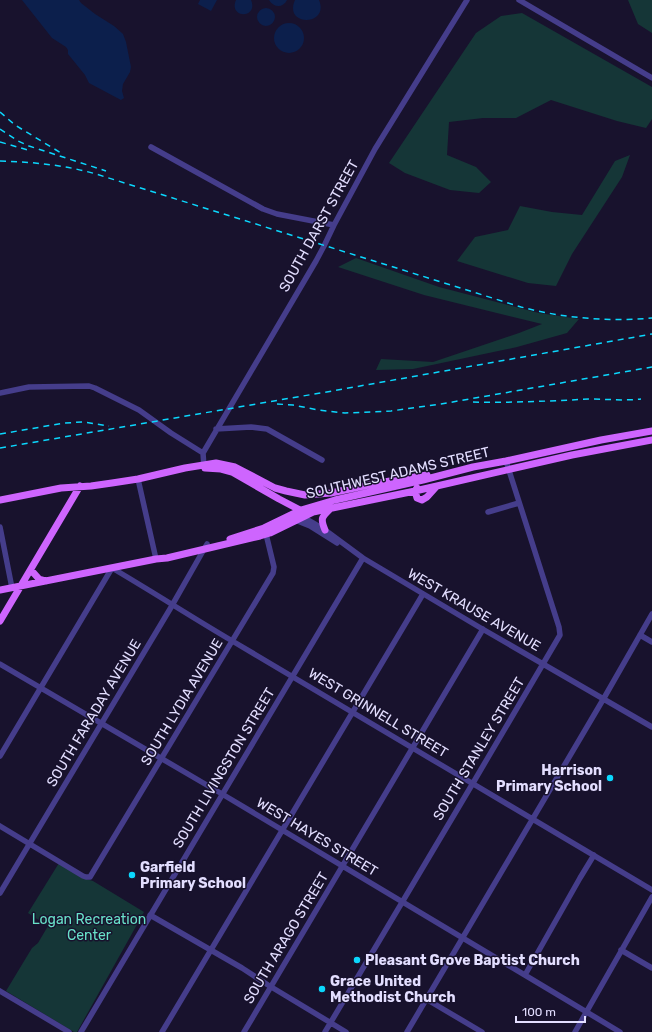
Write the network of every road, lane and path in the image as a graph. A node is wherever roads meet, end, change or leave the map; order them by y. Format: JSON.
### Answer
{"nodes":[{"id":1,"x":467,"y":0,"type":"edge"},
{"id":2,"x":519,"y":0,"type":"edge"},
{"id":3,"x":652,"y":78,"type":"edge"},
{"id":4,"x":151,"y":147,"type":"dead end"},
{"id":5,"x":334,"y":225,"type":"junction"},
{"id":6,"x":0,"y":393,"type":"edge"},
{"id":7,"x":216,"y":430,"type":"junction"},
{"id":8,"x":652,"y":431,"type":"edge"},
{"id":9,"x":652,"y":440,"type":"edge"},
{"id":10,"x":203,"y":453,"type":"junction"},
{"id":11,"x":322,"y":460,"type":"dead end"},
{"id":12,"x":506,"y":462,"type":"junction"},
{"id":13,"x":204,"y":466,"type":"junction"},
{"id":14,"x":473,"y":467,"type":"junction"},
{"id":15,"x":508,"y":470,"type":"junction"},
{"id":16,"x":138,"y":479,"type":"junction"},
{"id":17,"x":423,"y":480,"type":"junction"},
{"id":18,"x":80,"y":486,"type":"junction"},
{"id":19,"x":415,"y":491,"type":"junction"},
{"id":20,"x":279,"y":499,"type":"junction"},
{"id":21,"x":0,"y":500,"type":"edge"},
{"id":22,"x":519,"y":503,"type":"junction"},
{"id":23,"x":332,"y":508,"type":"junction"},
{"id":24,"x":488,"y":512,"type":"dead end"},
{"id":25,"x":302,"y":513,"type":"junction"},
{"id":26,"x":285,"y":518,"type":"junction"},
{"id":27,"x":295,"y":520,"type":"junction"},
{"id":28,"x":0,"y":527,"type":"edge"},
{"id":29,"x":325,"y":530,"type":"junction"},
{"id":30,"x":266,"y":534,"type":"junction"},
{"id":31,"x":206,"y":547,"type":"junction"},
{"id":32,"x":363,"y":558,"type":"junction"},
{"id":33,"x":156,"y":559,"type":"junction"},
{"id":34,"x":112,"y":568,"type":"junction"},
{"id":35,"x":31,"y":570,"type":"junction"},
{"id":36,"x":46,"y":581,"type":"junction"},
{"id":37,"x":21,"y":586,"type":"junction"},
{"id":38,"x":12,"y":588,"type":"junction"},
{"id":39,"x":0,"y":590,"type":"edge"},
{"id":40,"x":423,"y":594,"type":"junction"},
{"id":41,"x":173,"y":604,"type":"junction"},
{"id":42,"x":652,"y":614,"type":"edge"},
{"id":43,"x":0,"y":621,"type":"edge"},
{"id":44,"x":483,"y":630,"type":"junction"},
{"id":45,"x":640,"y":635,"type":"junction"},
{"id":46,"x":232,"y":641,"type":"junction"},
{"id":47,"x":652,"y":642,"type":"edge"},
{"id":48,"x":0,"y":664,"type":"edge"},
{"id":49,"x":543,"y":664,"type":"junction"},
{"id":50,"x":293,"y":676,"type":"junction"},
{"id":51,"x":41,"y":688,"type":"junction"},
{"id":52,"x":604,"y":698,"type":"junction"},
{"id":53,"x":352,"y":712,"type":"junction"},
{"id":54,"x":102,"y":724,"type":"junction"},
{"id":55,"x":652,"y":727,"type":"edge"},
{"id":56,"x":413,"y":748,"type":"junction"},
{"id":57,"x":0,"y":756,"type":"edge"},
{"id":58,"x":162,"y":759,"type":"junction"},
{"id":59,"x":473,"y":783,"type":"junction"},
{"id":60,"x":222,"y":794,"type":"junction"},
{"id":61,"x":533,"y":818,"type":"junction"},
{"id":62,"x":0,"y":826,"type":"edge"},
{"id":63,"x":282,"y":830,"type":"junction"},
{"id":64,"x":29,"y":844,"type":"junction"},
{"id":65,"x":594,"y":855,"type":"junction"},
{"id":66,"x":342,"y":866,"type":"junction"},
{"id":67,"x":652,"y":890,"type":"edge"},
{"id":68,"x":0,"y":893,"type":"edge"},
{"id":69,"x":652,"y":897,"type":"edge"},
{"id":70,"x":402,"y":902,"type":"junction"},
{"id":71,"x":150,"y":915,"type":"junction"},
{"id":72,"x":463,"y":938,"type":"junction"},
{"id":73,"x":211,"y":950,"type":"junction"},
{"id":74,"x":621,"y":950,"type":"junction"},
{"id":75,"x":652,"y":968,"type":"edge"},
{"id":76,"x":525,"y":975,"type":"junction"},
{"id":77,"x":271,"y":986,"type":"junction"},
{"id":78,"x":0,"y":991,"type":"edge"},
{"id":79,"x":426,"y":999,"type":"junction"},
{"id":80,"x":586,"y":1012,"type":"junction"},
{"id":81,"x":331,"y":1023,"type":"junction"},
{"id":82,"x":69,"y":1032,"type":"edge"},
{"id":83,"x":81,"y":1032,"type":"edge"},
{"id":84,"x":162,"y":1032,"type":"edge"},
{"id":85,"x":244,"y":1032,"type":"edge"},
{"id":86,"x":325,"y":1032,"type":"edge"},
{"id":87,"x":346,"y":1032,"type":"edge"},
{"id":88,"x":407,"y":1032,"type":"edge"},
{"id":89,"x":482,"y":1032,"type":"edge"},
{"id":90,"x":574,"y":1032,"type":"edge"},
{"id":91,"x":620,"y":1032,"type":"edge"}],
"edges":[{"from":1,"to":5,"type":"street","name":"SOUTH DARST STREET"},
{"from":2,"to":3,"type":"street"},
{"from":4,"to":5,"type":"street"},
{"from":5,"to":7,"type":"street","name":"SOUTH DARST STREET"},
{"from":6,"to":10,"type":"street"},
{"from":7,"to":10,"type":"street","name":"SOUTH DARST STREET"},
{"from":7,"to":11,"type":"street"},
{"from":8,"to":12,"type":"main road","name":"SOUTHWEST ADAMS STREET"},
{"from":9,"to":15,"type":"main road","name":"SOUTHWEST ADAMS STREET"},
{"from":10,"to":13,"type":"street"},
{"from":12,"to":14,"type":"main road","name":"SOUTHWEST ADAMS STREET"},
{"from":12,"to":15,"type":"street","name":"SOUTH STANLEY STREET"},
{"from":13,"to":14,"type":"main road"},
{"from":13,"to":16,"type":"main road"},
{"from":13,"to":20,"type":"main road"},
{"from":14,"to":17,"type":"main road","name":"SOUTHWEST ADAMS STREET"},
{"from":15,"to":19,"type":"main road","name":"SOUTHWEST ADAMS STREET"},
{"from":15,"to":22,"type":"street","name":"SOUTH STANLEY STREET"},
{"from":16,"to":18,"type":"main road"},
{"from":16,"to":33,"type":"street"},
{"from":17,"to":19,"type":"main road"},
{"from":17,"to":25,"type":"main road","name":"SOUTHWEST ADAMS STREET"},
{"from":18,"to":21,"type":"main road"},
{"from":18,"to":35,"type":"main road"},
{"from":19,"to":23,"type":"main road","name":"SOUTHWEST ADAMS STREET"},
{"from":20,"to":25,"type":"main road"},
{"from":20,"to":26,"type":"main road"},
{"from":22,"to":24,"type":"street"},
{"from":22,"to":49,"type":"street","name":"SOUTH STANLEY STREET"},
{"from":23,"to":25,"type":"main road","name":"SOUTHWEST ADAMS STREET"},
{"from":23,"to":29,"type":"main road"},
{"from":25,"to":26,"type":"main road","name":"SOUTHWEST ADAMS STREET"},
{"from":25,"to":27,"type":"main road","name":"SOUTHWEST ADAMS STREET"},
{"from":25,"to":29,"type":"street","name":"WEST KRAUSE AVENUE"},
{"from":26,"to":31,"type":"main road","name":"SOUTHWEST ADAMS STREET"},
{"from":27,"to":30,"type":"main road","name":"SOUTHWEST ADAMS STREET"},
{"from":27,"to":32,"type":"street"},
{"from":28,"to":38,"type":"street"},
{"from":29,"to":32,"type":"street","name":"WEST KRAUSE AVENUE"},
{"from":30,"to":31,"type":"main road","name":"SOUTHWEST ADAMS STREET"},
{"from":30,"to":46,"type":"street","name":"SOUTH LYDIA AVENUE"},
{"from":31,"to":33,"type":"main road","name":"SOUTHWEST ADAMS STREET"},
{"from":31,"to":41,"type":"street","name":"SOUTH FARADAY AVENUE"},
{"from":32,"to":40,"type":"street","name":"WEST KRAUSE AVENUE"},
{"from":32,"to":50,"type":"street","name":"SOUTH LIVINGSTON STREET"},
{"from":33,"to":34,"type":"main road","name":"SOUTHWEST ADAMS STREET"},
{"from":34,"to":36,"type":"main road","name":"SOUTHWEST ADAMS STREET"},
{"from":34,"to":41,"type":"street","name":"WEST GRINNELL STREET"},
{"from":34,"to":51,"type":"street"},
{"from":35,"to":36,"type":"main road"},
{"from":35,"to":37,"type":"main road"},
{"from":36,"to":37,"type":"main road","name":"SOUTHWEST ADAMS STREET"},
{"from":37,"to":38,"type":"main road","name":"SOUTHWEST ADAMS STREET"},
{"from":37,"to":43,"type":"main road"},
{"from":38,"to":39,"type":"main road","name":"SOUTHWEST ADAMS STREET"},
{"from":40,"to":44,"type":"street","name":"WEST KRAUSE AVENUE"},
{"from":40,"to":53,"type":"street"},
{"from":41,"to":46,"type":"street","name":"WEST GRINNELL STREET"},
{"from":41,"to":54,"type":"street","name":"SOUTH FARADAY AVENUE"},
{"from":42,"to":45,"type":"street"},
{"from":44,"to":49,"type":"street","name":"WEST KRAUSE AVENUE"},
{"from":44,"to":56,"type":"street","name":"SOUTH ARAGO STREET"},
{"from":45,"to":47,"type":"street"},
{"from":45,"to":52,"type":"street"},
{"from":46,"to":50,"type":"street","name":"WEST GRINNELL STREET"},
{"from":46,"to":58,"type":"street","name":"SOUTH LYDIA AVENUE"},
{"from":48,"to":51,"type":"street","name":"WEST HAYES STREET"},
{"from":49,"to":52,"type":"street","name":"WEST KRAUSE AVENUE"},
{"from":49,"to":59,"type":"street","name":"SOUTH STANLEY STREET"},
{"from":50,"to":53,"type":"street","name":"WEST GRINNELL STREET"},
{"from":50,"to":60,"type":"street","name":"SOUTH LIVINGSTON STREET"},
{"from":51,"to":54,"type":"street","name":"WEST HAYES STREET"},
{"from":51,"to":57,"type":"street"},
{"from":52,"to":55,"type":"street","name":"WEST KRAUSE AVENUE"},
{"from":52,"to":61,"type":"street"},
{"from":53,"to":56,"type":"street","name":"WEST GRINNELL STREET"},
{"from":53,"to":63,"type":"street"},
{"from":54,"to":58,"type":"street","name":"WEST HAYES STREET"},
{"from":54,"to":64,"type":"street","name":"SOUTH FARADAY AVENUE"},
{"from":56,"to":59,"type":"street","name":"WEST GRINNELL STREET"},
{"from":56,"to":66,"type":"street","name":"SOUTH ARAGO STREET"},
{"from":58,"to":60,"type":"street","name":"WEST HAYES STREET"},
{"from":58,"to":64,"type":"street","name":"SOUTH LYDIA AVENUE"},
{"from":59,"to":61,"type":"street","name":"WEST GRINNELL STREET"},
{"from":59,"to":70,"type":"street","name":"SOUTH STANLEY STREET"},
{"from":60,"to":63,"type":"street","name":"WEST HAYES STREET"},
{"from":60,"to":71,"type":"street","name":"SOUTH LIVINGSTON STREET"},
{"from":61,"to":65,"type":"street","name":"WEST GRINNELL STREET"},
{"from":61,"to":72,"type":"street"},
{"from":62,"to":64,"type":"street"},
{"from":63,"to":66,"type":"street","name":"WEST HAYES STREET"},
{"from":63,"to":73,"type":"street"},
{"from":64,"to":68,"type":"street","name":"SOUTH FARADAY AVENUE"},
{"from":65,"to":67,"type":"street","name":"WEST GRINNELL STREET"},
{"from":65,"to":76,"type":"street"},
{"from":66,"to":70,"type":"street","name":"WEST HAYES STREET"},
{"from":66,"to":77,"type":"street","name":"SOUTH ARAGO STREET"},
{"from":69,"to":74,"type":"street"},
{"from":70,"to":72,"type":"street","name":"WEST HAYES STREET"},
{"from":70,"to":81,"type":"street","name":"SOUTH STANLEY STREET"},
{"from":71,"to":73,"type":"street"},
{"from":71,"to":83,"type":"street","name":"SOUTH LIVINGSTON STREET"},
{"from":72,"to":76,"type":"street","name":"WEST HAYES STREET"},
{"from":72,"to":79,"type":"street"},
{"from":73,"to":77,"type":"street"},
{"from":73,"to":84,"type":"street"},
{"from":74,"to":75,"type":"street"},
{"from":74,"to":80,"type":"street"},
{"from":76,"to":80,"type":"street","name":"WEST HAYES STREET"},
{"from":77,"to":81,"type":"street"},
{"from":77,"to":85,"type":"street","name":"SOUTH ARAGO STREET"},
{"from":78,"to":82,"type":"street"},
{"from":79,"to":88,"type":"street"},
{"from":79,"to":89,"type":"street"},
{"from":80,"to":90,"type":"street"},
{"from":80,"to":91,"type":"street","name":"WEST HAYES STREET"},
{"from":81,"to":86,"type":"street","name":"SOUTH STANLEY STREET"},
{"from":81,"to":87,"type":"street"}]}
